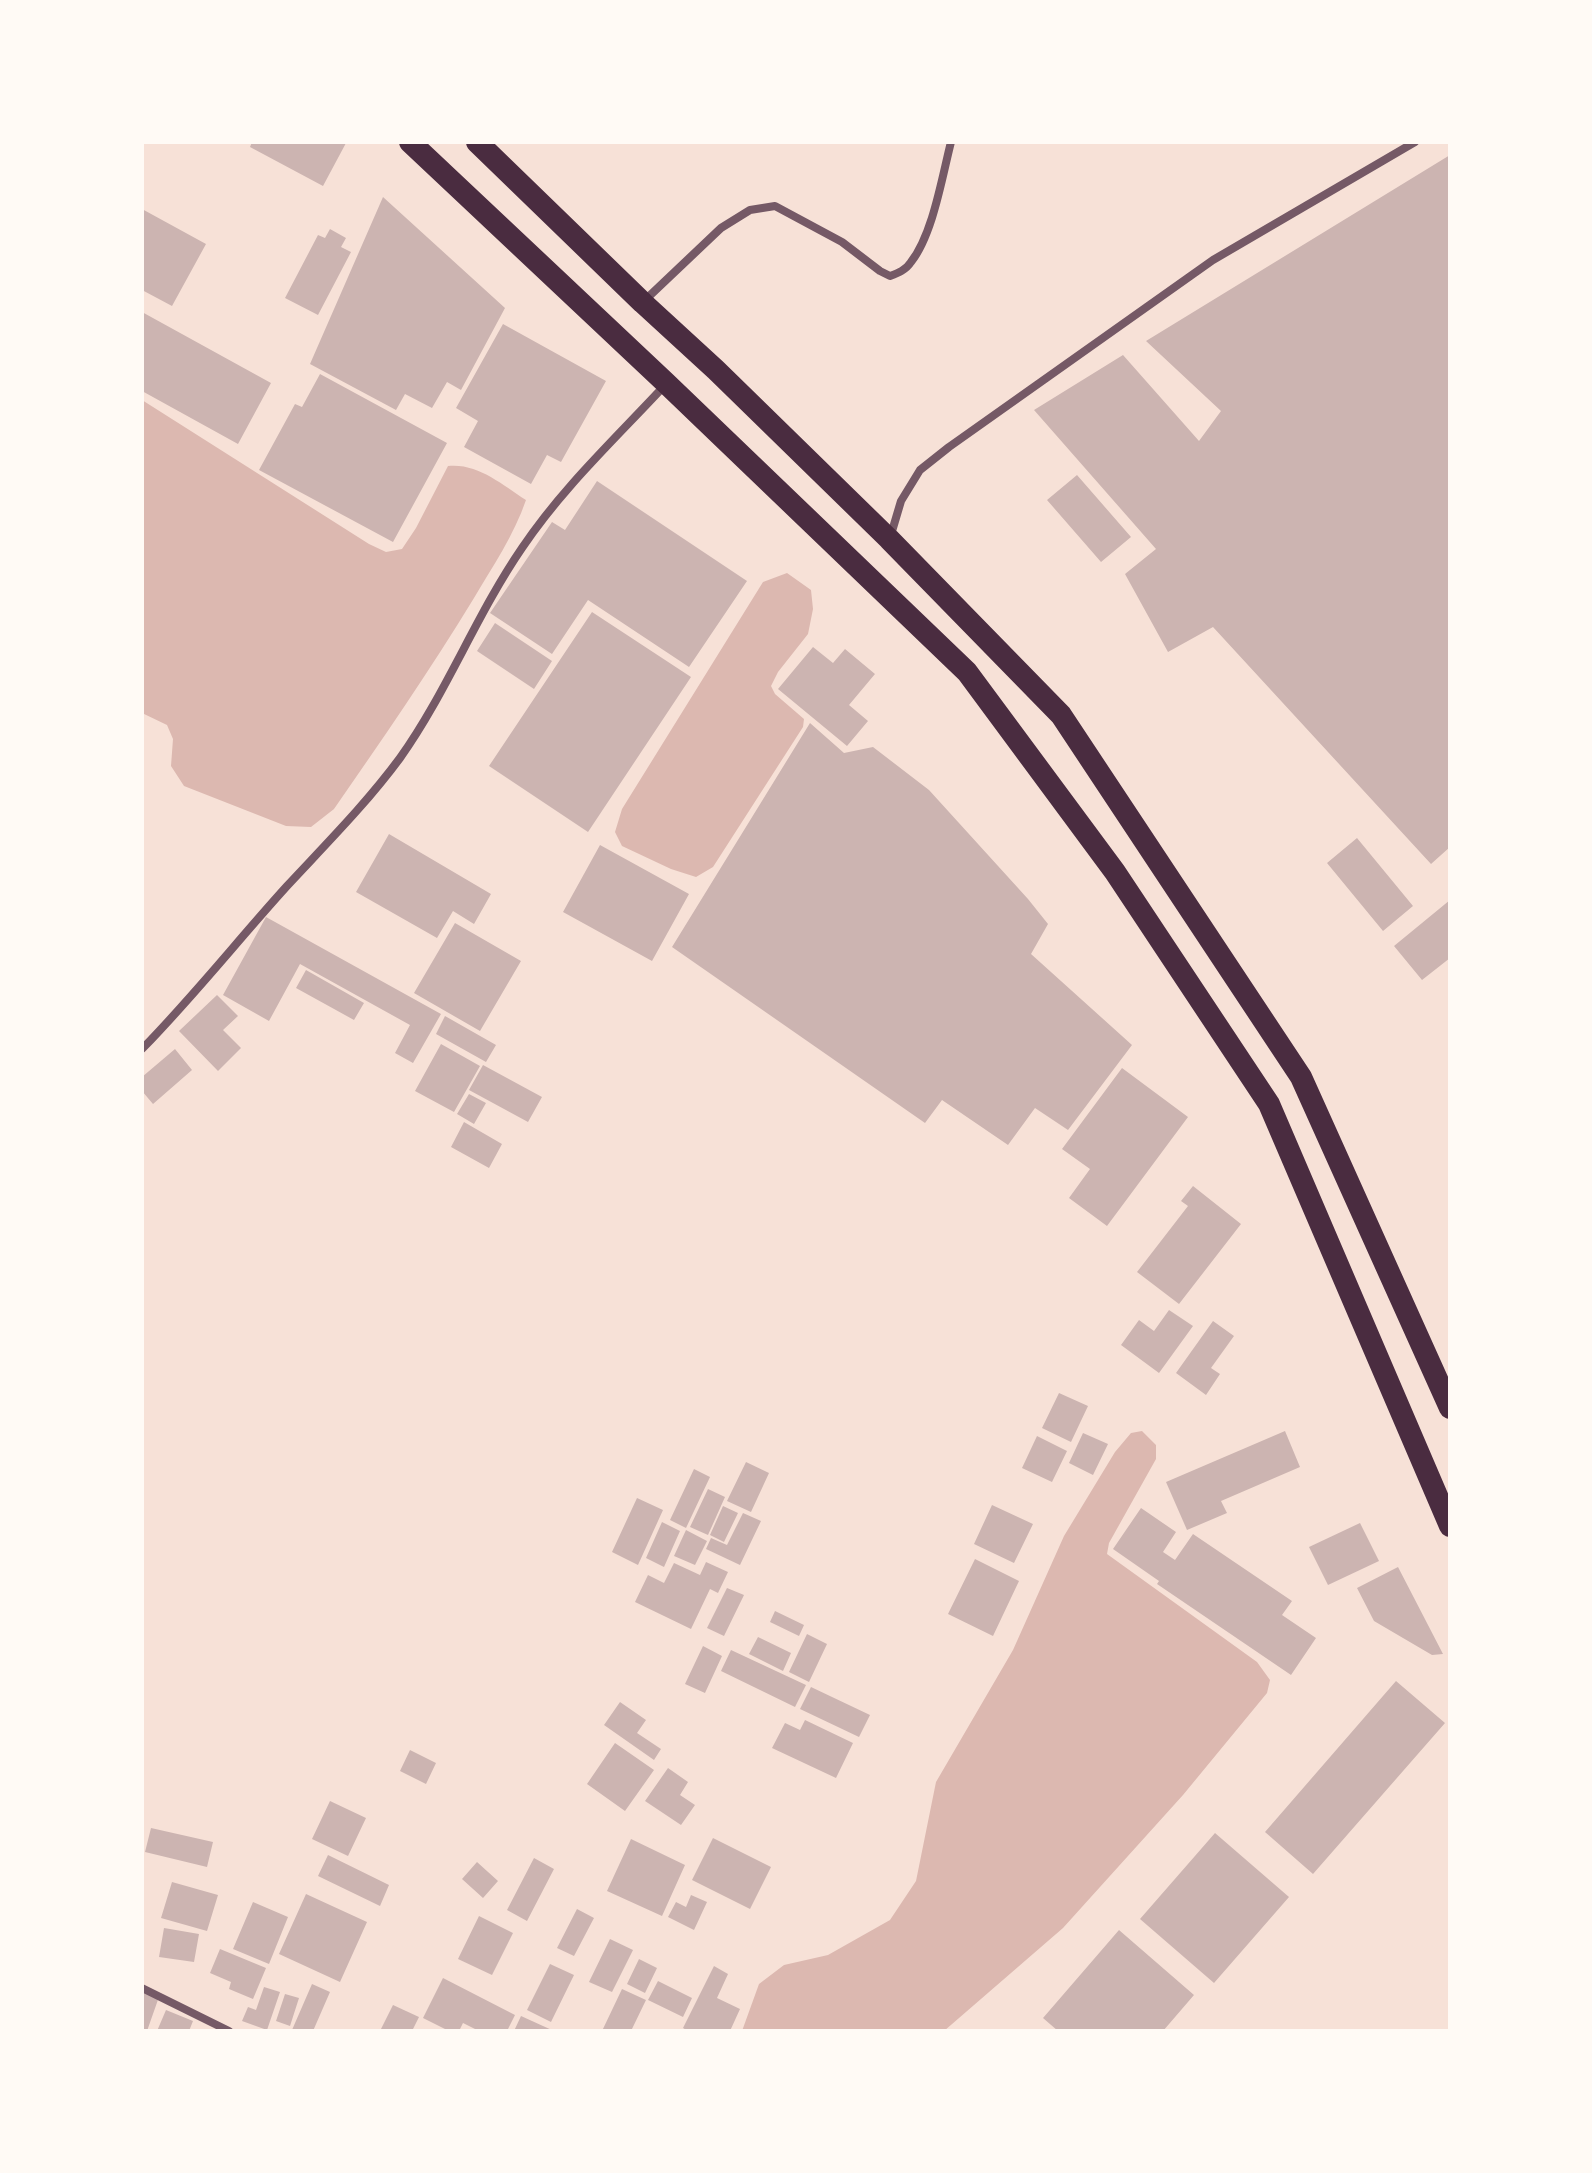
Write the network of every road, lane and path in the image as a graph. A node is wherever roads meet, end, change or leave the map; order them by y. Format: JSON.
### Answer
{"nodes":[{"id":1,"x":410,"y":142,"type":"edge"},
{"id":2,"x":477,"y":142,"type":"edge"},
{"id":3,"x":951,"y":142,"type":"edge"},
{"id":4,"x":1415,"y":142,"type":"edge"},
{"id":5,"x":643,"y":303,"type":"junction"},
{"id":6,"x":666,"y":383,"type":"junction"},
{"id":7,"x":889,"y":539,"type":"junction"},
{"id":8,"x":142,"y":1049,"type":"edge"},
{"id":9,"x":1450,"y":1408,"type":"edge"},
{"id":10,"x":1450,"y":1526,"type":"edge"},
{"id":11,"x":142,"y":1988,"type":"edge"},
{"id":12,"x":229,"y":2031,"type":"edge"}],
"edges":[{"from":1,"to":6,"type":"highway"},
{"from":2,"to":5,"type":"highway"},
{"from":3,"to":5,"type":"street"},
{"from":4,"to":7,"type":"street"},
{"from":5,"to":7,"type":"highway"},
{"from":6,"to":8,"type":"street"},
{"from":6,"to":10,"type":"highway"},
{"from":7,"to":9,"type":"highway"},
{"from":11,"to":12,"type":"street"}]}
